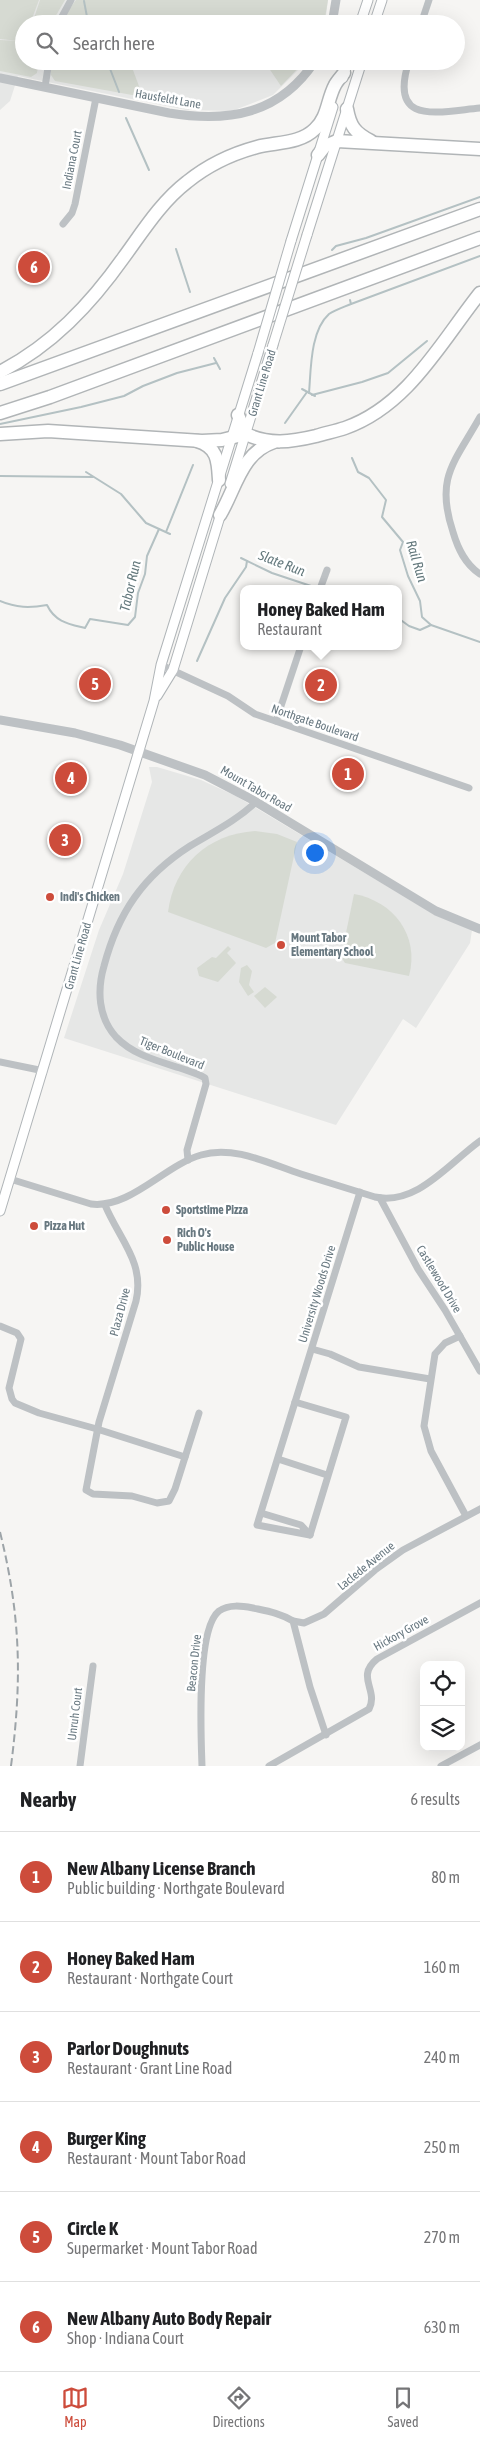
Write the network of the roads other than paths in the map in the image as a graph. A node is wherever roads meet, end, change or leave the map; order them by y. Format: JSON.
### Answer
{"nodes":[{"id":1,"x":72,"y":0,"type":"edge"},
{"id":2,"x":336,"y":0,"type":"edge"},
{"id":3,"x":368,"y":0,"type":"edge"},
{"id":4,"x":382,"y":0,"type":"edge"},
{"id":5,"x":429,"y":0,"type":"edge"},
{"id":6,"x":63,"y":15,"type":"edge"},
{"id":7,"x":334,"y":15,"type":"edge"},
{"id":8,"x":363,"y":15,"type":"edge"},
{"id":9,"x":377,"y":15,"type":"edge"},
{"id":10,"x":424,"y":15,"type":"edge"},
{"id":11,"x":47,"y":70,"type":"edge"},
{"id":12,"x":308,"y":70,"type":"edge"},
{"id":13,"x":344,"y":70,"type":"edge"},
{"id":14,"x":345,"y":70,"type":"edge"},
{"id":15,"x":359,"y":70,"type":"edge"},
{"id":16,"x":407,"y":70,"type":"edge"},
{"id":17,"x":0,"y":78,"type":"edge"},
{"id":18,"x":44,"y":87,"type":"junction"},
{"id":19,"x":96,"y":98,"type":"junction"},
{"id":20,"x":480,"y":108,"type":"edge"},
{"id":21,"x":348,"y":109,"type":"junction"},
{"id":22,"x":301,"y":138,"type":"junction"},
{"id":23,"x":371,"y":142,"type":"junction"},
{"id":24,"x":327,"y":147,"type":"junction"},
{"id":25,"x":480,"y":149,"type":"edge"},
{"id":26,"x":480,"y":209,"type":"edge"},
{"id":27,"x":63,"y":224,"type":"dead end"},
{"id":28,"x":480,"y":238,"type":"edge"},
{"id":29,"x":480,"y":293,"type":"edge"},
{"id":30,"x":0,"y":372,"type":"edge"},
{"id":31,"x":0,"y":384,"type":"edge"},
{"id":32,"x":0,"y":413,"type":"edge"},
{"id":33,"x":238,"y":415,"type":"junction"},
{"id":34,"x":480,"y":417,"type":"edge"},
{"id":35,"x":0,"y":434,"type":"edge"},
{"id":36,"x":246,"y":434,"type":"junction"},
{"id":37,"x":233,"y":438,"type":"junction"},
{"id":38,"x":190,"y":440,"type":"junction"},
{"id":39,"x":274,"y":442,"type":"junction"},
{"id":40,"x":219,"y":480,"type":"junction"},
{"id":41,"x":220,"y":515,"type":"junction"},
{"id":42,"x":327,"y":570,"type":"dead end"},
{"id":43,"x":480,"y":574,"type":"edge"},
{"id":44,"x":321,"y":585,"type":"edge"},
{"id":45,"x":300,"y":650,"type":"edge"},
{"id":46,"x":161,"y":665,"type":"junction"},
{"id":47,"x":173,"y":670,"type":"junction"},
{"id":48,"x":154,"y":701,"type":"junction"},
{"id":49,"x":0,"y":720,"type":"edge"},
{"id":50,"x":276,"y":721,"type":"junction"},
{"id":51,"x":137,"y":753,"type":"junction"},
{"id":52,"x":469,"y":788,"type":"dead end"},
{"id":53,"x":256,"y":802,"type":"junction"},
{"id":54,"x":480,"y":929,"type":"edge"},
{"id":55,"x":0,"y":1062,"type":"edge"},
{"id":56,"x":44,"y":1071,"type":"junction"},
{"id":57,"x":480,"y":1142,"type":"edge"},
{"id":58,"x":188,"y":1160,"type":"junction"},
{"id":59,"x":10,"y":1179,"type":"junction"},
{"id":60,"x":360,"y":1192,"type":"junction"},
{"id":61,"x":380,"y":1198,"type":"junction"},
{"id":62,"x":104,"y":1205,"type":"junction"},
{"id":63,"x":0,"y":1212,"type":"edge"},
{"id":64,"x":0,"y":1326,"type":"edge"},
{"id":65,"x":460,"y":1336,"type":"junction"},
{"id":66,"x":312,"y":1349,"type":"junction"},
{"id":67,"x":480,"y":1371,"type":"edge"},
{"id":68,"x":430,"y":1380,"type":"junction"},
{"id":69,"x":295,"y":1402,"type":"junction"},
{"id":70,"x":199,"y":1413,"type":"dead end"},
{"id":71,"x":98,"y":1430,"type":"junction"},
{"id":72,"x":186,"y":1457,"type":"junction"},
{"id":73,"x":278,"y":1459,"type":"junction"},
{"id":74,"x":327,"y":1475,"type":"junction"},
{"id":75,"x":480,"y":1509,"type":"edge"},
{"id":76,"x":261,"y":1512,"type":"junction"},
{"id":77,"x":466,"y":1516,"type":"junction"},
{"id":78,"x":310,"y":1536,"type":"junction"},
{"id":79,"x":480,"y":1603,"type":"edge"},
{"id":80,"x":293,"y":1621,"type":"junction"},
{"id":81,"x":93,"y":1666,"type":"dead end"},
{"id":82,"x":326,"y":1736,"type":"junction"},
{"id":83,"x":480,"y":1745,"type":"edge"},
{"id":84,"x":80,"y":1766,"type":"edge"},
{"id":85,"x":202,"y":1766,"type":"edge"},
{"id":86,"x":269,"y":1766,"type":"edge"},
{"id":87,"x":441,"y":1766,"type":"edge"}],
"edges":[{"from":1,"to":6,"type":"street"},
{"from":2,"to":7,"type":"street"},
{"from":3,"to":8,"type":"main road"},
{"from":4,"to":9,"type":"main road"},
{"from":5,"to":10,"type":"street"},
{"from":11,"to":18,"type":"street"},
{"from":12,"to":19,"type":"street","name":"Hausfeldt Lane"},
{"from":13,"to":22,"type":"highway"},
{"from":14,"to":24,"type":"main road","name":"Grant Line Road"},
{"from":15,"to":21,"type":"main road","name":"Grant Line Road"},
{"from":16,"to":20,"type":"street"},
{"from":17,"to":18,"type":"street","name":"Hausfeldt Lane"},
{"from":18,"to":19,"type":"street","name":"Hausfeldt Lane"},
{"from":19,"to":27,"type":"street","name":"Indiana Court"},
{"from":21,"to":23,"type":"highway"},
{"from":21,"to":24,"type":"main road","name":"Grant Line Road"},
{"from":22,"to":24,"type":"highway"},
{"from":22,"to":30,"type":"highway"},
{"from":23,"to":24,"type":"highway"},
{"from":23,"to":25,"type":"highway"},
{"from":24,"to":33,"type":"main road","name":"Grant Line Road","bridge":true},
{"from":24,"to":36,"type":"main road","name":"Grant Line Road","bridge":true},
{"from":26,"to":31,"type":"highway"},
{"from":28,"to":32,"type":"highway"},
{"from":29,"to":39,"type":"highway"},
{"from":33,"to":36,"type":"highway"},
{"from":33,"to":37,"type":"main road","name":"Grant Line Road"},
{"from":34,"to":43,"type":"street"},
{"from":35,"to":38,"type":"highway"},
{"from":36,"to":37,"type":"highway"},
{"from":36,"to":39,"type":"highway"},
{"from":36,"to":41,"type":"main road","name":"Grant Line Road"},
{"from":37,"to":38,"type":"highway"},
{"from":37,"to":40,"type":"main road","name":"Grant Line Road"},
{"from":38,"to":40,"type":"highway"},
{"from":39,"to":41,"type":"highway"},
{"from":40,"to":46,"type":"main road","name":"Grant Line Road"},
{"from":41,"to":47,"type":"main road","name":"Grant Line Road"},
{"from":42,"to":44,"type":"street"},
{"from":45,"to":50,"type":"street"},
{"from":46,"to":47,"type":"street","name":"Northgate Boulevard"},
{"from":46,"to":48,"type":"main road","name":"Grant Line Road"},
{"from":47,"to":48,"type":"main road","name":"Grant Line Road"},
{"from":47,"to":50,"type":"street","name":"Northgate Boulevard"},
{"from":48,"to":51,"type":"main road","name":"Grant Line Road"},
{"from":49,"to":51,"type":"street","name":"Mount Tabor Road"},
{"from":50,"to":52,"type":"street","name":"Northgate Boulevard"},
{"from":51,"to":53,"type":"street","name":"Mount Tabor Road"},
{"from":51,"to":56,"type":"main road","name":"Grant Line Road"},
{"from":53,"to":54,"type":"street","name":"Mount Tabor Road"},
{"from":53,"to":58,"type":"street","name":"Tiger Boulevard"},
{"from":55,"to":56,"type":"street"},
{"from":56,"to":59,"type":"main road","name":"Grant Line Road"},
{"from":57,"to":61,"type":"street"},
{"from":58,"to":60,"type":"street"},
{"from":58,"to":62,"type":"street"},
{"from":59,"to":62,"type":"street"},
{"from":59,"to":63,"type":"main road","name":"Grant Line Road"},
{"from":60,"to":61,"type":"street"},
{"from":60,"to":66,"type":"street","name":"University Woods Drive"},
{"from":61,"to":65,"type":"street","name":"Castlewood Drive"},
{"from":62,"to":71,"type":"street","name":"Plaza Drive"},
{"from":64,"to":71,"type":"street"},
{"from":65,"to":67,"type":"street","name":"Castlewood Drive"},
{"from":65,"to":68,"type":"street"},
{"from":66,"to":68,"type":"street"},
{"from":66,"to":69,"type":"street","name":"University Woods Drive"},
{"from":68,"to":77,"type":"street"},
{"from":69,"to":73,"type":"street","name":"University Woods Drive"},
{"from":69,"to":74,"type":"street"},
{"from":70,"to":72,"type":"street","name":"Plaza Drive"},
{"from":71,"to":72,"type":"street"},
{"from":71,"to":72,"type":"street","name":"Plaza Drive"},
{"from":73,"to":74,"type":"street"},
{"from":73,"to":76,"type":"street","name":"University Woods Drive"},
{"from":74,"to":78,"type":"street"},
{"from":75,"to":77,"type":"street","name":"Laclede Avenue"},
{"from":76,"to":78,"type":"street"},
{"from":76,"to":78,"type":"street"},
{"from":77,"to":80,"type":"street","name":"Laclede Avenue"},
{"from":79,"to":82,"type":"street","name":"Hickory Grove"},
{"from":80,"to":82,"type":"street"},
{"from":80,"to":85,"type":"street","name":"Beacon Drive"},
{"from":81,"to":84,"type":"street","name":"Unruh Court"},
{"from":82,"to":86,"type":"street","name":"Hickory Grove"},
{"from":83,"to":87,"type":"street"}]}
